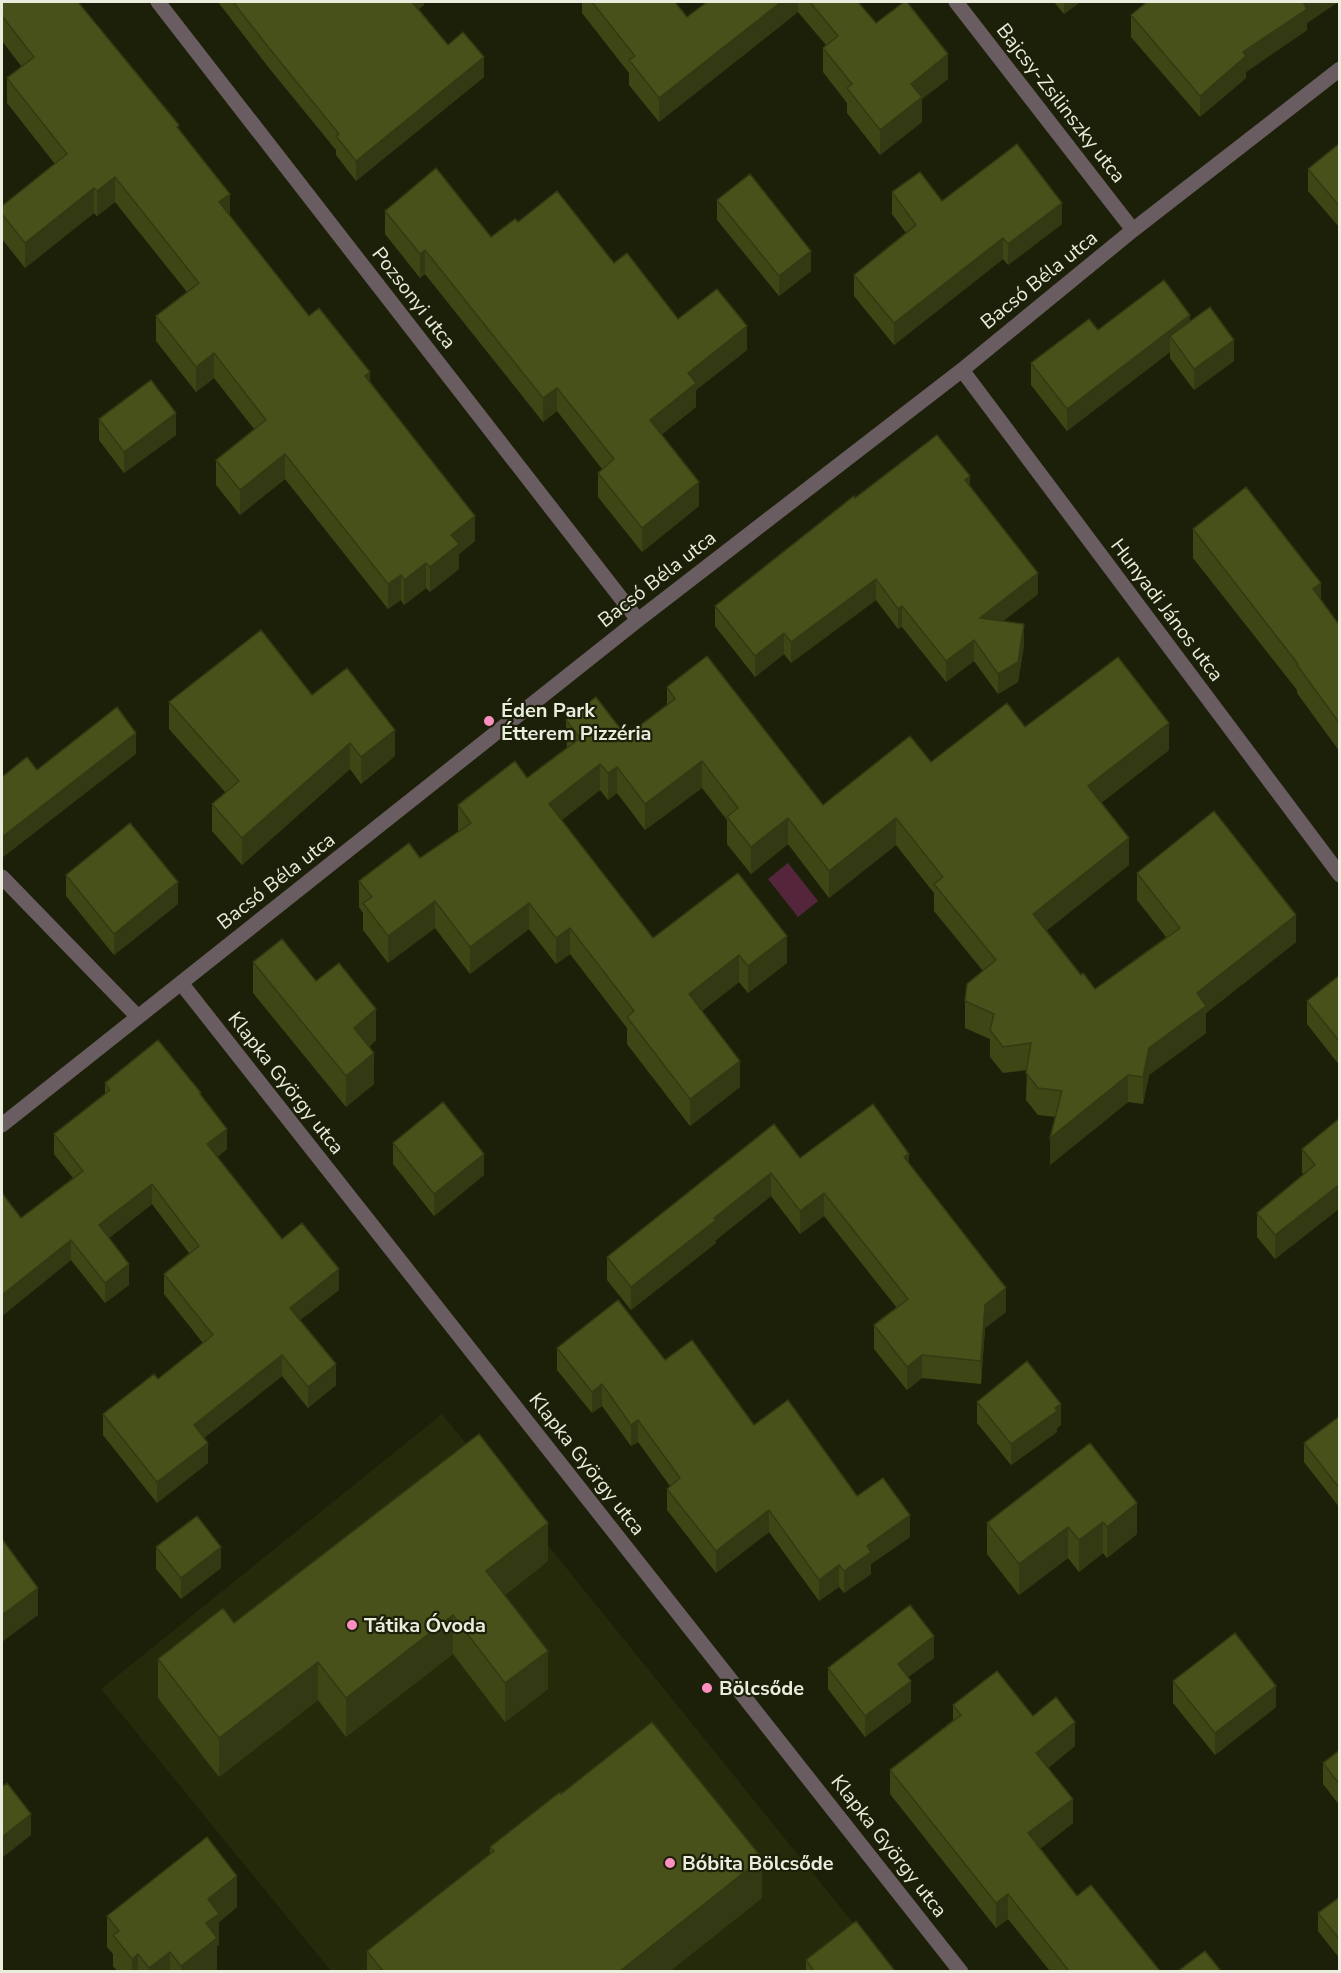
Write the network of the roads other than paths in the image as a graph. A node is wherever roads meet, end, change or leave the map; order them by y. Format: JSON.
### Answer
{"nodes":[{"id":1,"x":158,"y":2,"type":"edge"},
{"id":2,"x":956,"y":2,"type":"edge"},
{"id":3,"x":1340,"y":69,"type":"edge"},
{"id":4,"x":1133,"y":230,"type":"junction"},
{"id":5,"x":962,"y":370,"type":"junction"},
{"id":6,"x":638,"y":620,"type":"junction"},
{"id":7,"x":1340,"y":875,"type":"edge"},
{"id":8,"x":2,"y":877,"type":"edge"},
{"id":9,"x":181,"y":983,"type":"junction"},
{"id":10,"x":138,"y":1017,"type":"junction"},
{"id":11,"x":2,"y":1125,"type":"edge"},
{"id":12,"x":961,"y":1971,"type":"edge"}],
"edges":[{"from":1,"to":6,"type":"street","name":"Pozsonyi utca"},
{"from":2,"to":4,"type":"street","name":"Bajcsy-Zsilinszky utca"},
{"from":3,"to":4,"type":"street","name":"Bacsó Béla utca"},
{"from":4,"to":5,"type":"street","name":"Bacsó Béla utca"},
{"from":5,"to":6,"type":"street","name":"Bacsó Béla utca"},
{"from":5,"to":7,"type":"street","name":"Hunyadi János utca"},
{"from":6,"to":9,"type":"street","name":"Bacsó Béla utca"},
{"from":8,"to":10,"type":"street"},
{"from":9,"to":10,"type":"street","name":"Bacsó Béla utca"},
{"from":9,"to":12,"type":"street","name":"Klapka György utca"},
{"from":10,"to":11,"type":"street","name":"Bacsó Béla utca"}]}
